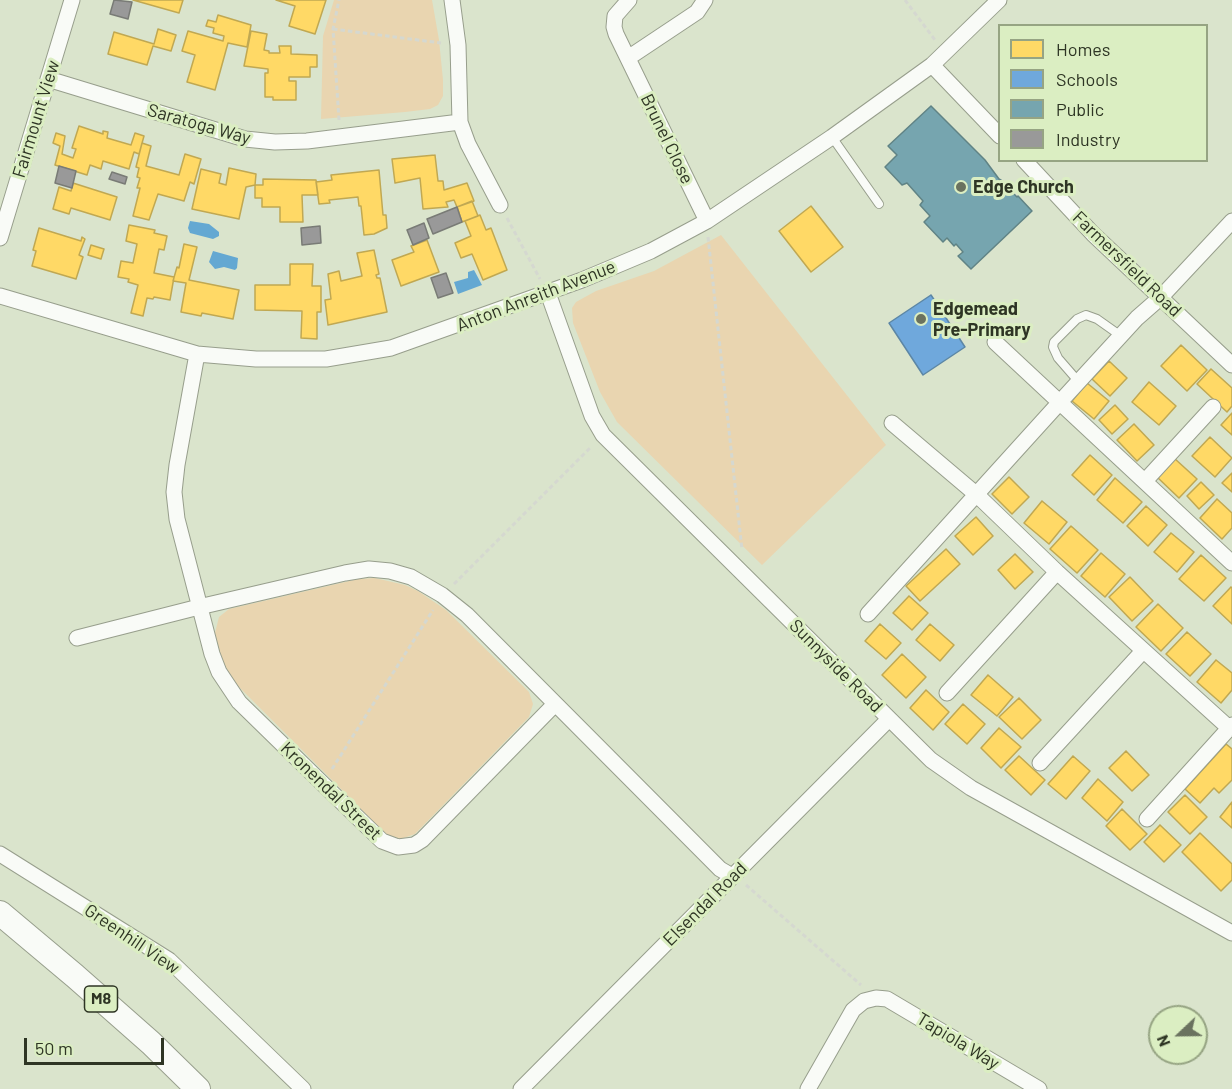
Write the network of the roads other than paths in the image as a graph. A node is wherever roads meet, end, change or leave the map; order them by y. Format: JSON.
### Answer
{"nodes":[{"id":1,"x":72,"y":0,"type":"edge"},
{"id":2,"x":453,"y":0,"type":"edge"},
{"id":3,"x":629,"y":0,"type":"edge"},
{"id":4,"x":705,"y":0,"type":"edge"},
{"id":5,"x":999,"y":0,"type":"edge"},
{"id":6,"x":628,"y":57,"type":"junction"},
{"id":7,"x":932,"y":65,"type":"junction"},
{"id":8,"x":48,"y":79,"type":"junction"},
{"id":9,"x":460,"y":122,"type":"junction"},
{"id":10,"x":998,"y":134,"type":"edge"},
{"id":11,"x":832,"y":137,"type":"junction"},
{"id":12,"x":1026,"y":162,"type":"edge"},
{"id":13,"x":879,"y":204,"type":"dead end"},
{"id":14,"x":500,"y":205,"type":"road end"},
{"id":15,"x":706,"y":221,"type":"junction"},
{"id":16,"x":1232,"y":221,"type":"edge"},
{"id":17,"x":0,"y":238,"type":"edge"},
{"id":18,"x":548,"y":293,"type":"junction"},
{"id":19,"x":0,"y":296,"type":"edge"},
{"id":20,"x":1161,"y":297,"type":"junction"},
{"id":21,"x":1121,"y":336,"type":"junction"},
{"id":22,"x":995,"y":342,"type":"dead end"},
{"id":23,"x":197,"y":354,"type":"junction"},
{"id":24,"x":1232,"y":365,"type":"edge"},
{"id":25,"x":1078,"y":381,"type":"junction"},
{"id":26,"x":1060,"y":402,"type":"junction"},
{"id":27,"x":1214,"y":407,"type":"dead end"},
{"id":28,"x":892,"y":423,"type":"dead end"},
{"id":29,"x":1144,"y":481,"type":"junction"},
{"id":30,"x":977,"y":495,"type":"junction"},
{"id":31,"x":1230,"y":557,"type":"edge"},
{"id":32,"x":1057,"y":572,"type":"junction"},
{"id":33,"x":199,"y":607,"type":"junction"},
{"id":34,"x":868,"y":614,"type":"dead end"},
{"id":35,"x":77,"y":638,"type":"dead end"},
{"id":36,"x":1143,"y":651,"type":"junction"},
{"id":37,"x":947,"y":693,"type":"dead end"},
{"id":38,"x":555,"y":704,"type":"junction"},
{"id":39,"x":889,"y":719,"type":"junction"},
{"id":40,"x":1231,"y":727,"type":"edge"},
{"id":41,"x":1040,"y":763,"type":"dead end"},
{"id":42,"x":1147,"y":819,"type":"dead end"},
{"id":43,"x":0,"y":854,"type":"edge"},
{"id":44,"x":732,"y":876,"type":"junction"},
{"id":45,"x":0,"y":913,"type":"edge"},
{"id":46,"x":1232,"y":933,"type":"edge"},
{"id":47,"x":198,"y":1089,"type":"edge"},
{"id":48,"x":303,"y":1089,"type":"edge"},
{"id":49,"x":521,"y":1089,"type":"edge"},
{"id":50,"x":808,"y":1089,"type":"edge"},
{"id":51,"x":1039,"y":1089,"type":"edge"}],
"edges":[{"from":1,"to":8,"type":"street","name":"Fairmount View"},
{"from":2,"to":9,"type":"street"},
{"from":3,"to":6,"type":"street","name":"Brunel Close"},
{"from":4,"to":6,"type":"street"},
{"from":5,"to":7,"type":"street","name":"Anton Anreith Avenue"},
{"from":6,"to":15,"type":"street","name":"Brunel Close"},
{"from":7,"to":10,"type":"street"},
{"from":7,"to":11,"type":"street","name":"Anton Anreith Avenue"},
{"from":8,"to":9,"type":"street","name":"Saratoga Way"},
{"from":8,"to":17,"type":"street","name":"Fairmount View"},
{"from":9,"to":14,"type":"street"},
{"from":11,"to":13,"type":"lane"},
{"from":11,"to":15,"type":"street","name":"Anton Anreith Avenue"},
{"from":12,"to":20,"type":"street","name":"Farmersfield Road"},
{"from":15,"to":18,"type":"street","name":"Anton Anreith Avenue"},
{"from":16,"to":20,"type":"street"},
{"from":18,"to":23,"type":"street","name":"Anton Anreith Avenue"},
{"from":18,"to":39,"type":"street","name":"Sunnyside Road"},
{"from":19,"to":23,"type":"street","name":"Anton Anreith Avenue"},
{"from":20,"to":21,"type":"street"},
{"from":20,"to":24,"type":"street","name":"Farmersfield Road"},
{"from":21,"to":25,"type":"street"},
{"from":21,"to":25,"type":"lane"},
{"from":22,"to":26,"type":"street"},
{"from":23,"to":33,"type":"street","name":"Kronendal Street"},
{"from":25,"to":26,"type":"street"},
{"from":26,"to":29,"type":"street"},
{"from":26,"to":30,"type":"street"},
{"from":27,"to":29,"type":"street"},
{"from":28,"to":30,"type":"street"},
{"from":29,"to":31,"type":"street"},
{"from":30,"to":32,"type":"street"},
{"from":30,"to":34,"type":"street"},
{"from":32,"to":36,"type":"street"},
{"from":32,"to":37,"type":"street"},
{"from":33,"to":35,"type":"street"},
{"from":33,"to":38,"type":"street"},
{"from":33,"to":38,"type":"street","name":"Kronendal Street"},
{"from":36,"to":40,"type":"street"},
{"from":36,"to":41,"type":"street"},
{"from":38,"to":44,"type":"street"},
{"from":39,"to":44,"type":"street","name":"Elsendal Road"},
{"from":39,"to":46,"type":"street","name":"Sunnyside Road"},
{"from":40,"to":42,"type":"street"},
{"from":43,"to":48,"type":"street","name":"Greenhill View"},
{"from":44,"to":49,"type":"street","name":"Elsendal Road"},
{"from":45,"to":47,"type":"main road","number":"M8"},
{"from":50,"to":51,"type":"street","name":"Tapiola Way"}]}
